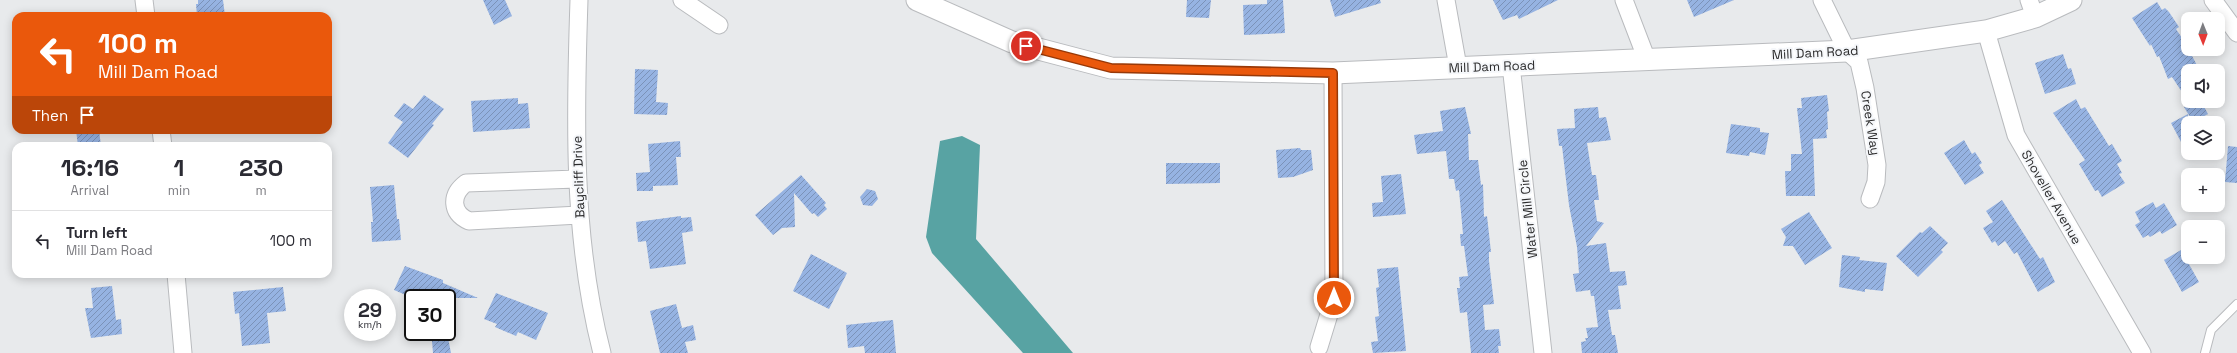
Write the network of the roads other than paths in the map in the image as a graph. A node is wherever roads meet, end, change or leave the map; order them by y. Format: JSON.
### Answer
{"nodes":[{"id":1,"x":144,"y":0,"type":"edge"},
{"id":2,"x":579,"y":0,"type":"edge"},
{"id":3,"x":682,"y":0,"type":"edge"},
{"id":4,"x":917,"y":0,"type":"edge"},
{"id":5,"x":1446,"y":0,"type":"edge"},
{"id":6,"x":1624,"y":0,"type":"edge"},
{"id":7,"x":1822,"y":0,"type":"edge"},
{"id":8,"x":2071,"y":0,"type":"edge"},
{"id":9,"x":2213,"y":0,"type":"edge"},
{"id":10,"x":2032,"y":8,"type":"edge"},
{"id":11,"x":146,"y":12,"type":"edge"},
{"id":12,"x":719,"y":25,"type":"dead end"},
{"id":13,"x":1986,"y":31,"type":"junction"},
{"id":14,"x":2237,"y":33,"type":"edge"},
{"id":15,"x":1848,"y":51,"type":"junction"},
{"id":16,"x":1647,"y":60,"type":"junction"},
{"id":17,"x":1511,"y":65,"type":"junction"},
{"id":18,"x":1458,"y":67,"type":"junction"},
{"id":19,"x":1333,"y":73,"type":"junction"},
{"id":20,"x":576,"y":179,"type":"junction"},
{"id":21,"x":1870,"y":199,"type":"dead end"},
{"id":22,"x":579,"y":215,"type":"junction"},
{"id":23,"x":176,"y":278,"type":"edge"},
{"id":24,"x":2237,"y":304,"type":"edge"},
{"id":25,"x":1319,"y":346,"type":"dead end"},
{"id":26,"x":183,"y":353,"type":"edge"},
{"id":27,"x":602,"y":353,"type":"edge"},
{"id":28,"x":1543,"y":353,"type":"edge"},
{"id":29,"x":2142,"y":353,"type":"edge"},
{"id":30,"x":2205,"y":353,"type":"edge"}],
"edges":[{"from":1,"to":11,"type":"street"},
{"from":2,"to":20,"type":"street","name":"Baycliff Drive"},
{"from":3,"to":12,"type":"street"},
{"from":4,"to":19,"type":"street","name":"Mill Dam Road"},
{"from":5,"to":18,"type":"street"},
{"from":6,"to":16,"type":"street"},
{"from":7,"to":15,"type":"street","name":"Creek Way"},
{"from":8,"to":10,"type":"street","name":"Mill Dam Road"},
{"from":9,"to":14,"type":"street"},
{"from":10,"to":13,"type":"street","name":"Mill Dam Road"},
{"from":13,"to":15,"type":"street","name":"Mill Dam Road"},
{"from":13,"to":29,"type":"street","name":"Shoveller Avenue"},
{"from":15,"to":16,"type":"street","name":"Mill Dam Road"},
{"from":15,"to":21,"type":"street","name":"Creek Way"},
{"from":16,"to":17,"type":"street","name":"Mill Dam Road"},
{"from":17,"to":18,"type":"street","name":"Mill Dam Road"},
{"from":17,"to":28,"type":"street","name":"Water Mill Circle"},
{"from":18,"to":19,"type":"street","name":"Mill Dam Road"},
{"from":19,"to":25,"type":"street"},
{"from":20,"to":22,"type":"street","name":"Baycliff Drive"},
{"from":20,"to":22,"type":"street"},
{"from":22,"to":27,"type":"street","name":"Baycliff Drive"},
{"from":23,"to":26,"type":"street"},
{"from":24,"to":30,"type":"lane"}]}
